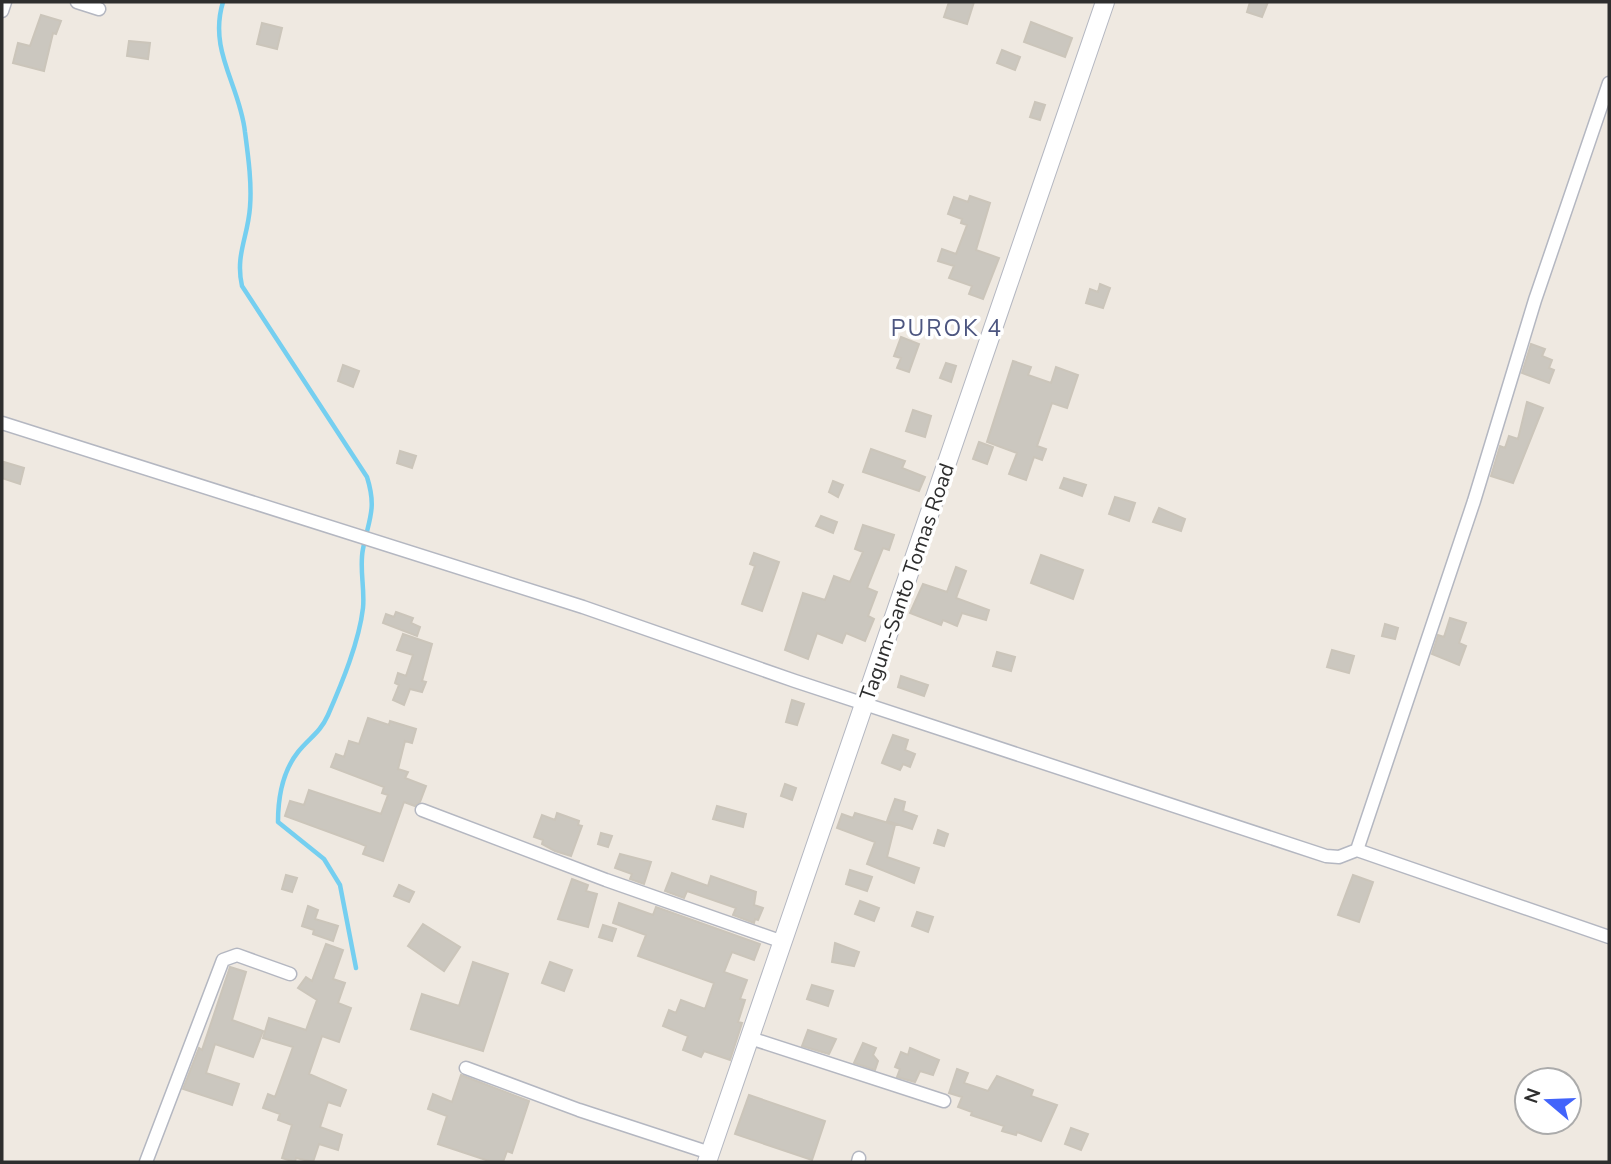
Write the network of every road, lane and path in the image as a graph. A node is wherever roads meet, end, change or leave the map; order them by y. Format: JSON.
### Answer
{"nodes":[{"id":1,"x":5,"y":2,"type":"edge"},
{"id":2,"x":77,"y":2,"type":"edge"},
{"id":3,"x":1105,"y":2,"type":"edge"},
{"id":4,"x":99,"y":9,"type":"dead end"},
{"id":5,"x":2,"y":11,"type":"edge"},
{"id":6,"x":1609,"y":83,"type":"edge"},
{"id":7,"x":2,"y":422,"type":"edge"},
{"id":8,"x":866,"y":705,"type":"junction"},
{"id":9,"x":422,"y":810,"type":"dead end"},
{"id":10,"x":1357,"y":850,"type":"junction"},
{"id":11,"x":1609,"y":937,"type":"edge"},
{"id":12,"x":783,"y":942,"type":"junction"},
{"id":13,"x":290,"y":974,"type":"dead end"},
{"id":14,"x":750,"y":1038,"type":"junction"},
{"id":15,"x":466,"y":1068,"type":"dead end"},
{"id":16,"x":944,"y":1101,"type":"dead end"},
{"id":17,"x":708,"y":1158,"type":"edge"},
{"id":18,"x":146,"y":1162,"type":"edge"}],
"edges":[{"from":1,"to":5,"type":"street"},
{"from":2,"to":4,"type":"street"},
{"from":3,"to":8,"type":"main road","name":"Tagum-Santo Tomas Road"},
{"from":6,"to":10,"type":"street"},
{"from":7,"to":8,"type":"street"},
{"from":8,"to":10,"type":"street"},
{"from":8,"to":12,"type":"main road","name":"Tagum-Santo Tomas Road"},
{"from":9,"to":12,"type":"street"},
{"from":10,"to":11,"type":"street"},
{"from":12,"to":14,"type":"main road","name":"Tagum-Santo Tomas Road"},
{"from":13,"to":18,"type":"street"},
{"from":14,"to":16,"type":"street"},
{"from":14,"to":17,"type":"main road","name":"Tagum-Santo Tomas Road"},
{"from":15,"to":17,"type":"street"}]}
